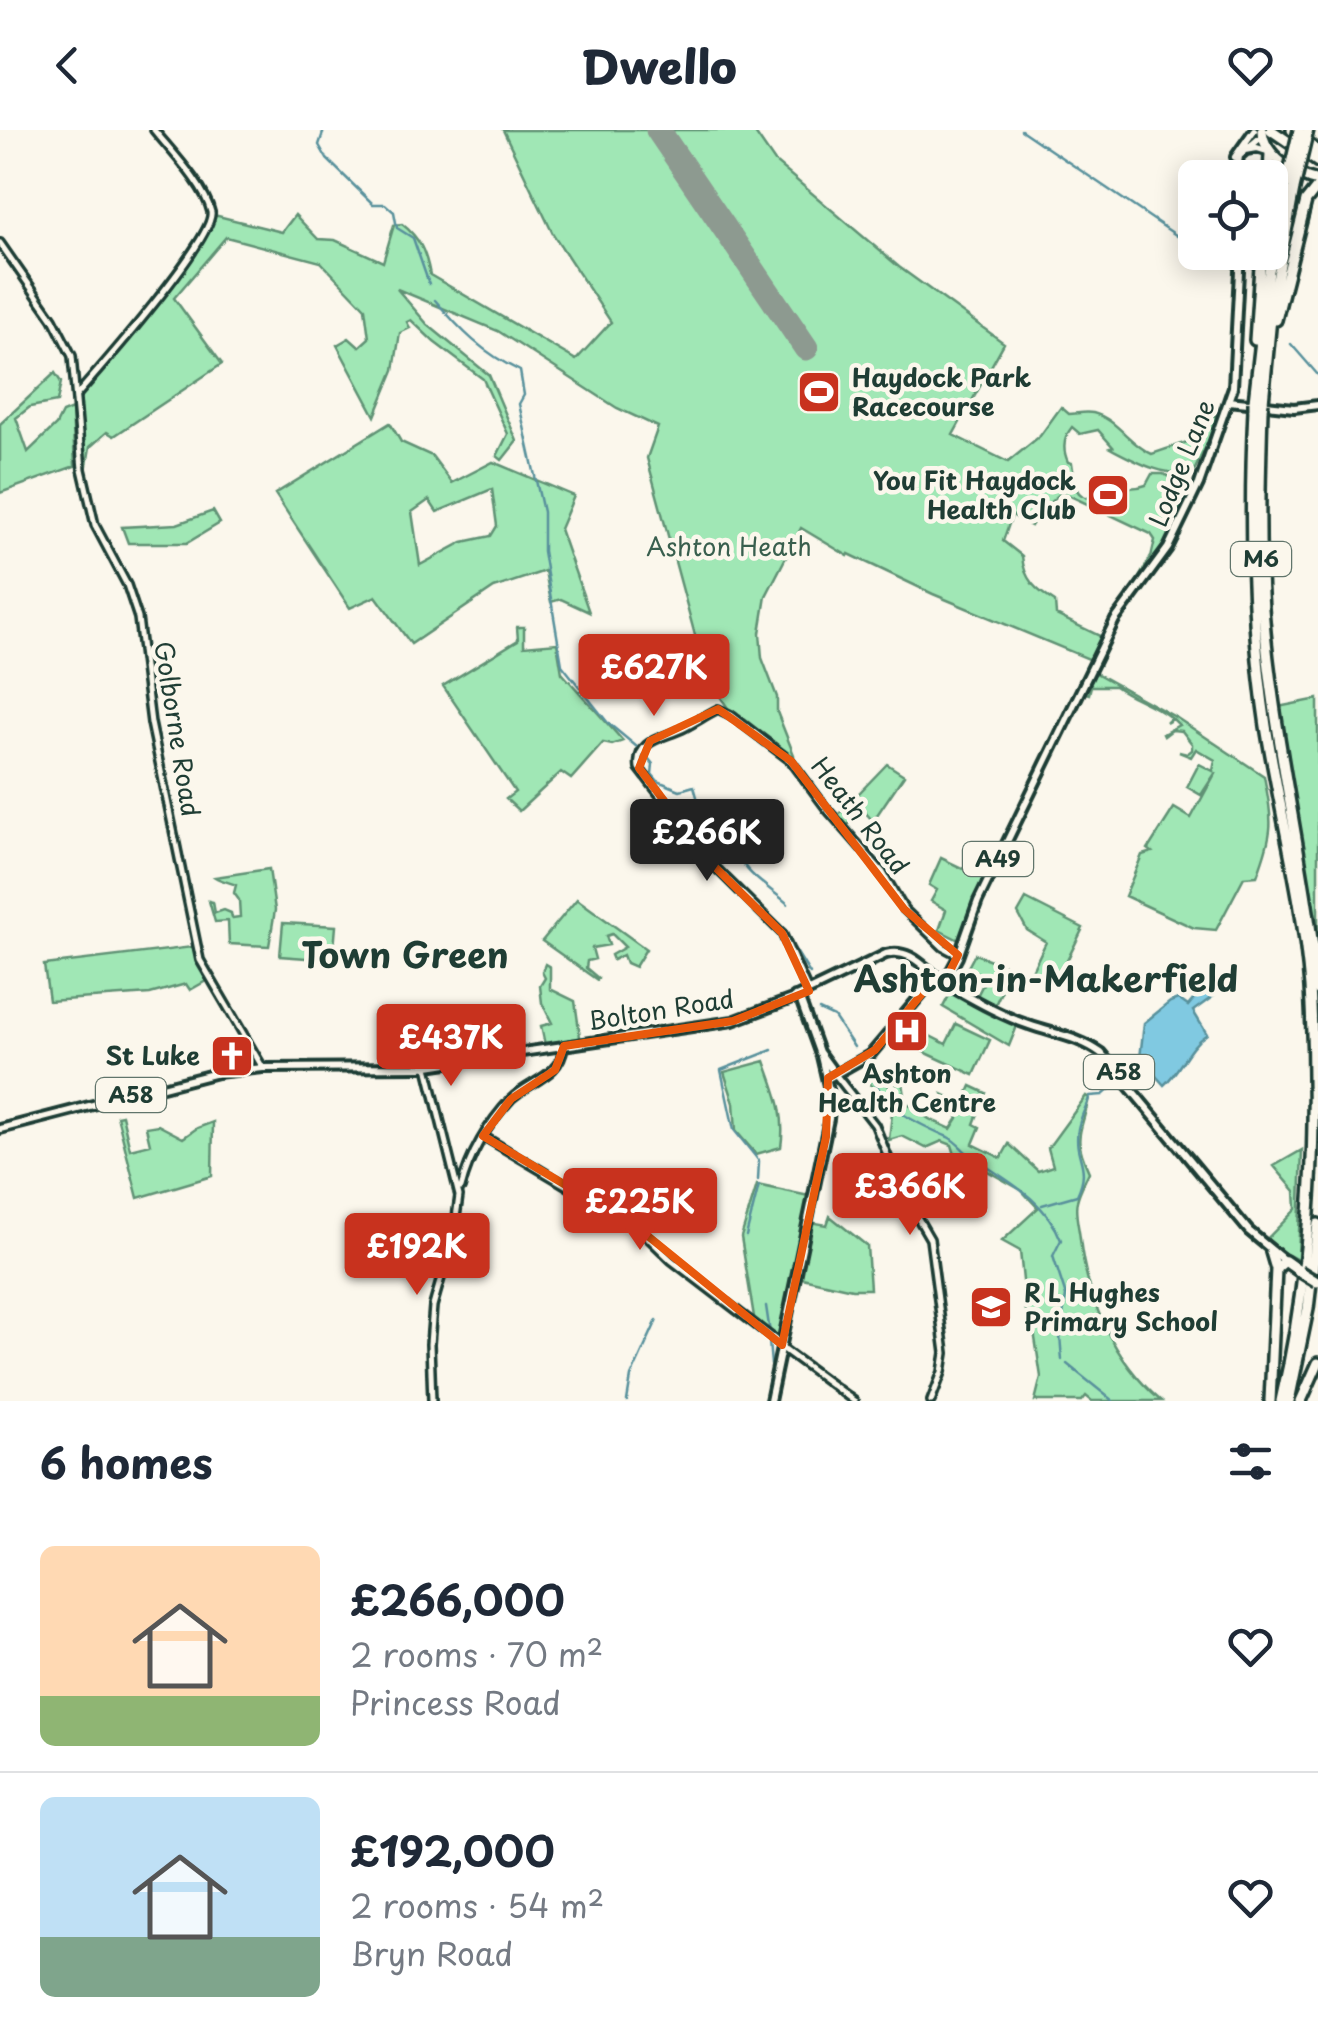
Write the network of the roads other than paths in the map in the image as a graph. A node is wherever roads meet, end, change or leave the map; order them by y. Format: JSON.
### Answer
{"nodes":[{"id":1,"x":154,"y":130,"type":"edge"},
{"id":2,"x":1271,"y":130,"type":"edge"},
{"id":3,"x":1280,"y":130,"type":"edge"},
{"id":4,"x":1295,"y":130,"type":"edge"},
{"id":5,"x":1308,"y":130,"type":"edge"},
{"id":6,"x":1259,"y":132,"type":"edge"},
{"id":7,"x":1318,"y":149,"type":"edge"},
{"id":8,"x":1244,"y":150,"type":"junction"},
{"id":9,"x":1270,"y":152,"type":"junction"},
{"id":10,"x":1236,"y":160,"type":"edge"},
{"id":11,"x":1237,"y":160,"type":"edge"},
{"id":12,"x":1270,"y":160,"type":"edge"},
{"id":13,"x":1317,"y":162,"type":"edge"},
{"id":14,"x":1318,"y":183,"type":"edge"},
{"id":15,"x":1290,"y":187,"type":"junction"},
{"id":16,"x":0,"y":243,"type":"edge"},
{"id":17,"x":1239,"y":270,"type":"edge"},
{"id":18,"x":1260,"y":270,"type":"edge"},
{"id":19,"x":1269,"y":347,"type":"junction"},
{"id":20,"x":75,"y":378,"type":"junction"},
{"id":21,"x":88,"y":381,"type":"junction"},
{"id":22,"x":1256,"y":383,"type":"junction"},
{"id":23,"x":1233,"y":387,"type":"junction"},
{"id":24,"x":76,"y":396,"type":"junction"},
{"id":25,"x":1230,"y":401,"type":"junction"},
{"id":26,"x":1256,"y":405,"type":"junction"},
{"id":27,"x":1318,"y":405,"type":"edge"},
{"id":28,"x":1225,"y":416,"type":"junction"},
{"id":29,"x":1269,"y":708,"type":"junction"},
{"id":30,"x":958,"y":954,"type":"junction"},
{"id":31,"x":935,"y":978,"type":"junction"},
{"id":32,"x":944,"y":983,"type":"junction"},
{"id":33,"x":1318,"y":990,"type":"edge"},
{"id":34,"x":808,"y":991,"type":"junction"},
{"id":35,"x":794,"y":997,"type":"junction"},
{"id":36,"x":804,"y":1014,"type":"junction"},
{"id":37,"x":564,"y":1046,"type":"junction"},
{"id":38,"x":261,"y":1064,"type":"junction"},
{"id":39,"x":427,"y":1066,"type":"junction"},
{"id":40,"x":831,"y":1076,"type":"junction"},
{"id":41,"x":0,"y":1129,"type":"edge"},
{"id":42,"x":483,"y":1136,"type":"junction"},
{"id":43,"x":453,"y":1162,"type":"junction"},
{"id":44,"x":468,"y":1165,"type":"junction"},
{"id":45,"x":459,"y":1196,"type":"junction"},
{"id":46,"x":1318,"y":1224,"type":"edge"},
{"id":47,"x":1271,"y":1252,"type":"junction"},
{"id":48,"x":1284,"y":1261,"type":"junction"},
{"id":49,"x":1276,"y":1270,"type":"junction"},
{"id":50,"x":1318,"y":1283,"type":"edge"},
{"id":51,"x":782,"y":1347,"type":"junction"},
{"id":52,"x":1318,"y":1363,"type":"edge"},
{"id":53,"x":432,"y":1401,"type":"edge"},
{"id":54,"x":770,"y":1401,"type":"edge"},
{"id":55,"x":854,"y":1401,"type":"edge"},
{"id":56,"x":931,"y":1401,"type":"edge"},
{"id":57,"x":1270,"y":1401,"type":"edge"},
{"id":58,"x":1280,"y":1401,"type":"edge"},
{"id":59,"x":1289,"y":1401,"type":"edge"},
{"id":60,"x":1301,"y":1401,"type":"edge"}],
"edges":[{"from":1,"to":21,"type":"street"},
{"from":2,"to":13,"type":"highway"},
{"from":3,"to":13,"type":"highway"},
{"from":4,"to":7,"type":"highway"},
{"from":4,"to":15,"type":"highway","number":"M6","bridge":true},
{"from":5,"to":15,"type":"highway","number":"M6","bridge":true},
{"from":6,"to":8,"type":"main road"},
{"from":6,"to":9,"type":"highway"},
{"from":6,"to":10,"type":"main road"},
{"from":8,"to":9,"type":"main road"},
{"from":8,"to":11,"type":"main road"},
{"from":9,"to":12,"type":"highway"},
{"from":9,"to":14,"type":"highway"},
{"from":14,"to":19,"type":"highway"},
{"from":15,"to":19,"type":"highway","number":"M6"},
{"from":15,"to":22,"type":"highway","number":"M6"},
{"from":16,"to":20,"type":"street","name":"Golborne Road"},
{"from":17,"to":23,"type":"main road","name":"Lodge Lane","number":"A49"},
{"from":18,"to":22,"type":"highway"},
{"from":19,"to":26,"type":"highway","number":"M6"},
{"from":20,"to":21,"type":"street"},
{"from":20,"to":24,"type":"street","name":"Golborne Road"},
{"from":21,"to":24,"type":"street"},
{"from":22,"to":26,"type":"highway","number":"M6"},
{"from":23,"to":25,"type":"main road","name":"Lodge Lane","number":"A49"},
{"from":23,"to":26,"type":"main road"},
{"from":24,"to":38,"type":"street","name":"Golborne Road"},
{"from":25,"to":26,"type":"main road"},
{"from":25,"to":28,"type":"main road","name":"Lodge Lane","number":"A49"},
{"from":26,"to":27,"type":"main road"},
{"from":26,"to":28,"type":"main road"},
{"from":26,"to":29,"type":"highway","number":"M6"},
{"from":28,"to":30,"type":"main road","name":"Lodge Lane","number":"A49"},
{"from":29,"to":33,"type":"highway","number":"M6"},
{"from":29,"to":58,"type":"highway","number":"M6"},
{"from":30,"to":32,"type":"main road","number":"A49"},
{"from":30,"to":34,"type":"street","name":"Heath Road"},
{"from":31,"to":32,"type":"main road","number":"A58"},
{"from":31,"to":34,"type":"main road","number":"A58"},
{"from":31,"to":40,"type":"main road"},
{"from":32,"to":47,"type":"main road","number":"A58"},
{"from":34,"to":35,"type":"main road","number":"A58"},
{"from":34,"to":36,"type":"main road"},
{"from":35,"to":36,"type":"main road"},
{"from":35,"to":37,"type":"main road","name":"Bolton Road","number":"A58"},
{"from":36,"to":40,"type":"main road"},
{"from":37,"to":39,"type":"main road","name":"Bolton Road","number":"A58"},
{"from":37,"to":42,"type":"street"},
{"from":38,"to":39,"type":"main road","name":"Bolton Road","number":"A58"},
{"from":38,"to":41,"type":"main road","name":"Bolton Road","number":"A58"},
{"from":39,"to":43,"type":"street"},
{"from":40,"to":51,"type":"main road"},
{"from":40,"to":56,"type":"street"},
{"from":42,"to":44,"type":"street"},
{"from":42,"to":51,"type":"street"},
{"from":43,"to":44,"type":"street"},
{"from":43,"to":45,"type":"street"},
{"from":44,"to":45,"type":"street"},
{"from":45,"to":53,"type":"street"},
{"from":46,"to":59,"type":"highway"},
{"from":47,"to":48,"type":"main road","number":"A58"},
{"from":47,"to":49,"type":"highway"},
{"from":48,"to":49,"type":"highway"},
{"from":48,"to":50,"type":"highway","number":"A58","bridge":true},
{"from":49,"to":57,"type":"highway"},
{"from":51,"to":54,"type":"main road"},
{"from":51,"to":55,"type":"street"},
{"from":52,"to":60,"type":"highway"}]}
